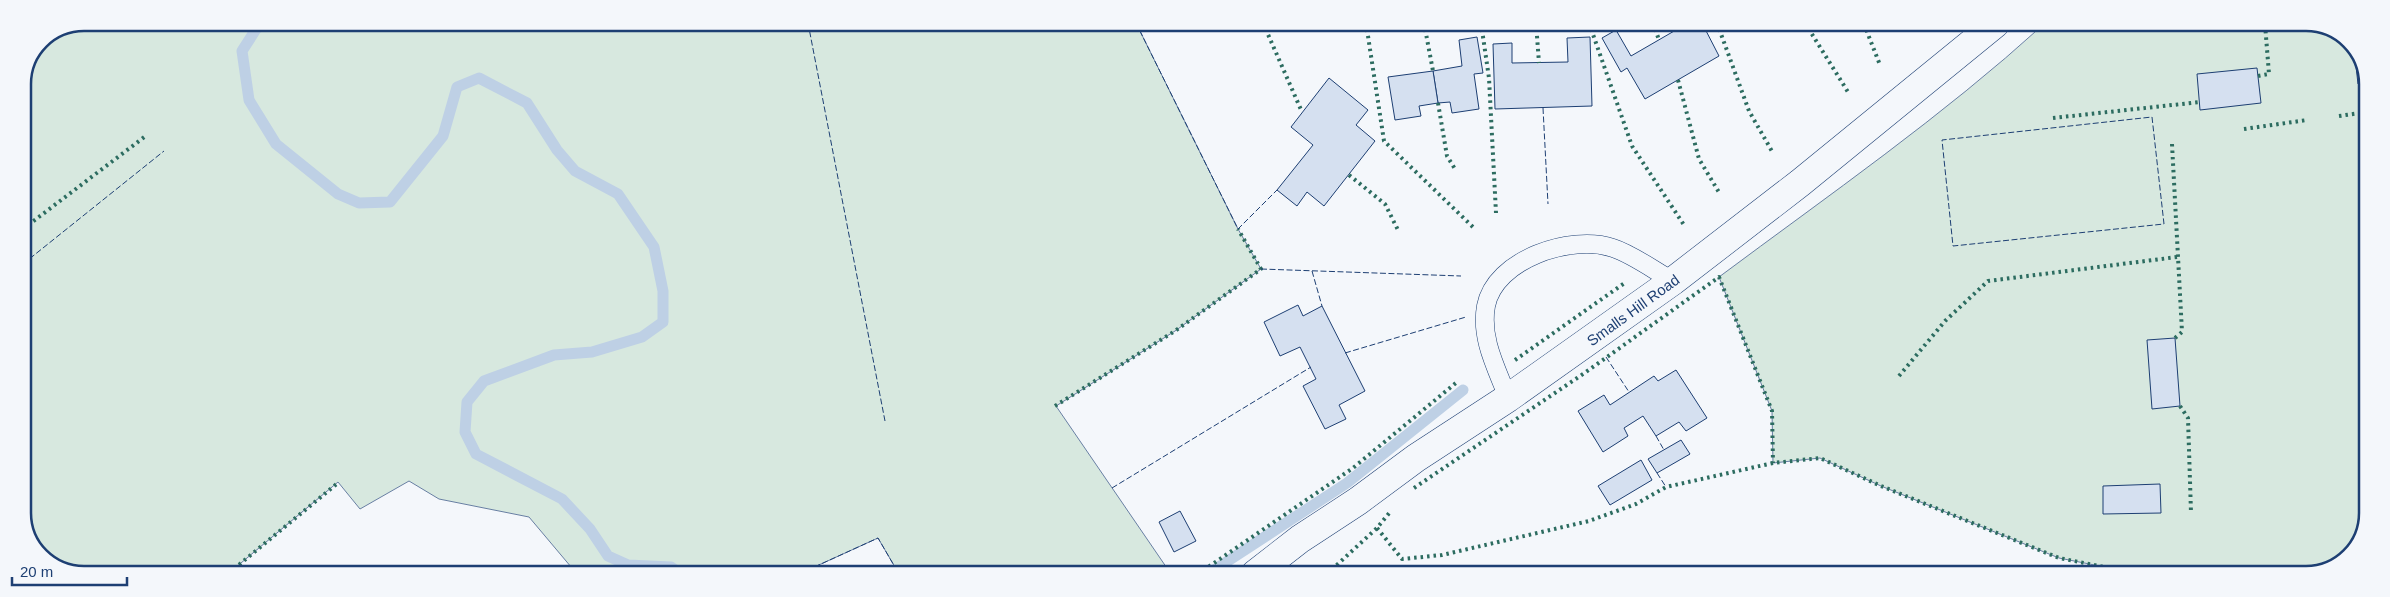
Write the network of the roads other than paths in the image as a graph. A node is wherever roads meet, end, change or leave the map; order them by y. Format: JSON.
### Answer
{"nodes":[{"id":1,"x":1987,"y":31,"type":"edge"},
{"id":2,"x":1673,"y":281,"type":"junction"},
{"id":3,"x":1508,"y":398,"type":"junction"},
{"id":4,"x":1265,"y":566,"type":"edge"}],
"edges":[{"from":1,"to":2,"type":"street","name":"Smalls Hill Road"},
{"from":2,"to":3,"type":"street","name":"Smalls Hill Road"},
{"from":2,"to":3,"type":"lane"},
{"from":3,"to":4,"type":"street","name":"Smalls Hill Road"}]}
